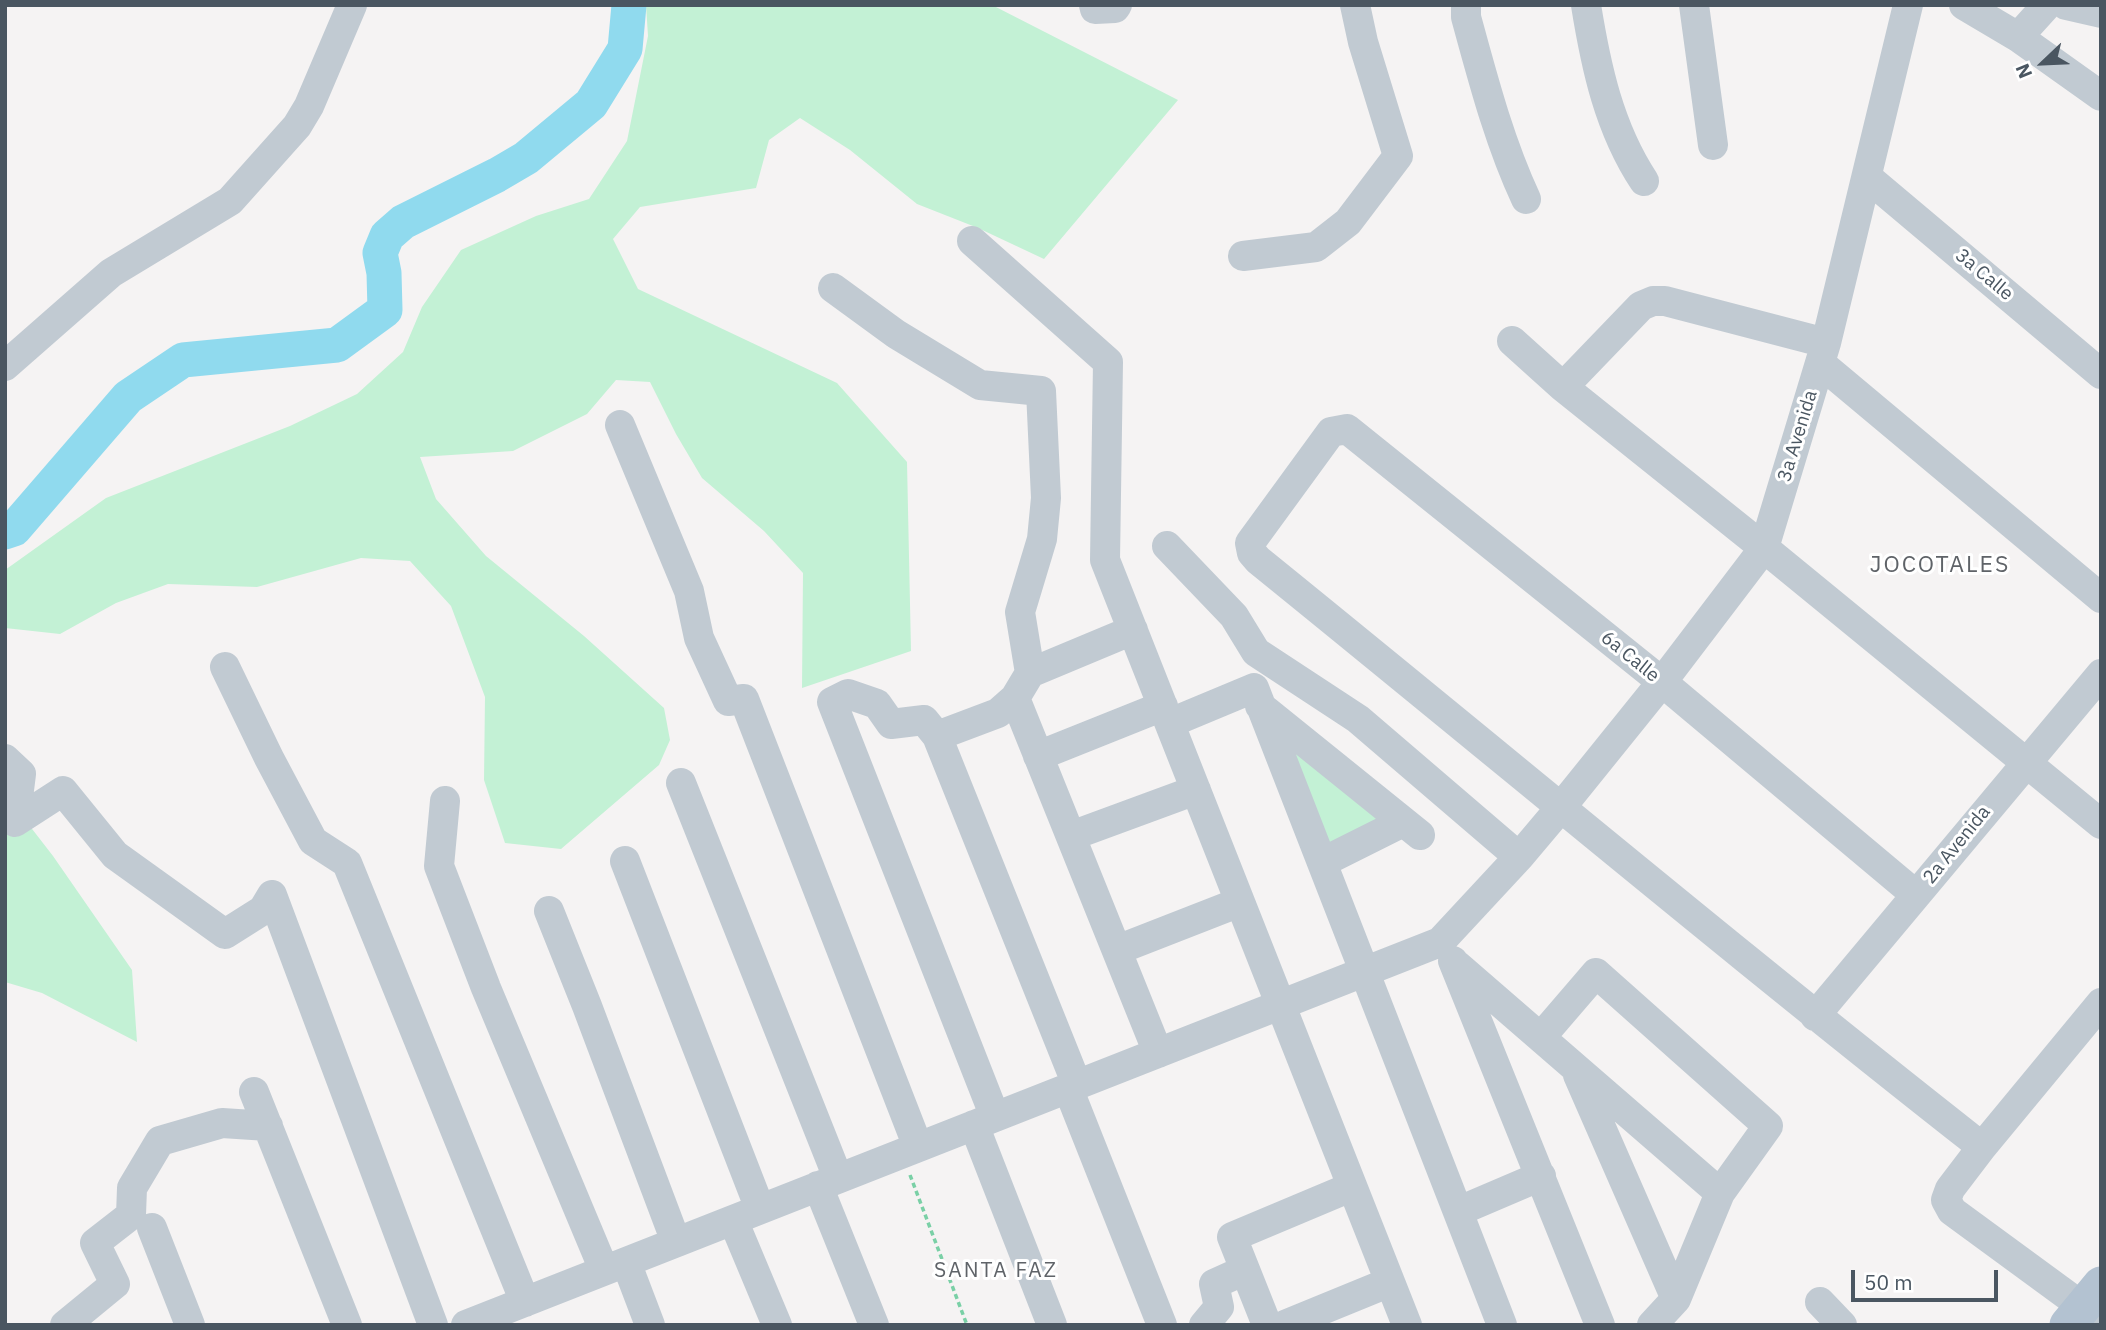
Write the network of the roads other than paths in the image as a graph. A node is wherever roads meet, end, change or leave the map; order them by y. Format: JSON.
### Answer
{"nodes":[{"id":1,"x":352,"y":5,"type":"edge"},
{"id":2,"x":1094,"y":5,"type":"edge"},
{"id":3,"x":1117,"y":5,"type":"edge"},
{"id":4,"x":1355,"y":5,"type":"edge"},
{"id":5,"x":1466,"y":5,"type":"edge"},
{"id":6,"x":1586,"y":5,"type":"edge"},
{"id":7,"x":1694,"y":5,"type":"edge"},
{"id":8,"x":1908,"y":5,"type":"edge"},
{"id":9,"x":1964,"y":5,"type":"edge"},
{"id":10,"x":2047,"y":5,"type":"edge"},
{"id":11,"x":2066,"y":5,"type":"edge"},
{"id":12,"x":2101,"y":13,"type":"edge"},
{"id":13,"x":2018,"y":37,"type":"junction"},
{"id":14,"x":2101,"y":96,"type":"edge"},
{"id":15,"x":1713,"y":145,"type":"dead end"},
{"id":16,"x":1867,"y":177,"type":"junction"},
{"id":17,"x":1644,"y":181,"type":"dead end"},
{"id":18,"x":1526,"y":199,"type":"dead end"},
{"id":19,"x":972,"y":241,"type":"dead end"},
{"id":20,"x":1243,"y":256,"type":"dead end"},
{"id":21,"x":834,"y":288,"type":"dead end"},
{"id":22,"x":1512,"y":341,"type":"dead end"},
{"id":23,"x":1823,"y":353,"type":"junction"},
{"id":24,"x":5,"y":366,"type":"edge"},
{"id":25,"x":2101,"y":374,"type":"edge"},
{"id":26,"x":1563,"y":387,"type":"junction"},
{"id":27,"x":620,"y":425,"type":"dead end"},
{"id":28,"x":1167,"y":546,"type":"dead end"},
{"id":29,"x":1764,"y":548,"type":"junction"},
{"id":30,"x":2101,"y":598,"type":"edge"},
{"id":31,"x":1133,"y":630,"type":"junction"},
{"id":32,"x":225,"y":667,"type":"dead end"},
{"id":33,"x":2101,"y":674,"type":"edge"},
{"id":34,"x":1661,"y":682,"type":"junction"},
{"id":35,"x":1023,"y":686,"type":"junction"},
{"id":36,"x":1259,"y":705,"type":"junction"},
{"id":37,"x":1166,"y":715,"type":"junction"},
{"id":38,"x":937,"y":736,"type":"junction"},
{"id":39,"x":1038,"y":756,"type":"junction"},
{"id":40,"x":5,"y":759,"type":"edge"},
{"id":41,"x":2026,"y":761,"type":"junction"},
{"id":42,"x":681,"y":783,"type":"dead end"},
{"id":43,"x":1196,"y":790,"type":"junction"},
{"id":44,"x":445,"y":800,"type":"dead end"},
{"id":45,"x":1562,"y":806,"type":"junction"},
{"id":46,"x":2101,"y":824,"type":"edge"},
{"id":47,"x":1071,"y":836,"type":"junction"},
{"id":48,"x":1518,"y":858,"type":"junction"},
{"id":49,"x":625,"y":861,"type":"dead end"},
{"id":50,"x":1323,"y":862,"type":"junction"},
{"id":51,"x":1916,"y":895,"type":"junction"},
{"id":52,"x":1240,"y":902,"type":"junction"},
{"id":53,"x":549,"y":911,"type":"dead end"},
{"id":54,"x":1424,"y":948,"type":"junction"},
{"id":55,"x":1117,"y":950,"type":"junction"},
{"id":56,"x":1453,"y":961,"type":"junction"},
{"id":57,"x":1366,"y":971,"type":"junction"},
{"id":58,"x":2101,"y":1003,"type":"edge"},
{"id":59,"x":1280,"y":1004,"type":"junction"},
{"id":60,"x":1815,"y":1016,"type":"junction"},
{"id":61,"x":1541,"y":1037,"type":"junction"},
{"id":62,"x":1158,"y":1053,"type":"junction"},
{"id":63,"x":1574,"y":1065,"type":"junction"},
{"id":64,"x":1072,"y":1086,"type":"junction"},
{"id":65,"x":254,"y":1092,"type":"dead end"},
{"id":66,"x":984,"y":1121,"type":"junction"},
{"id":67,"x":268,"y":1126,"type":"junction"},
{"id":68,"x":1982,"y":1147,"type":"junction"},
{"id":69,"x":910,"y":1150,"type":"junction"},
{"id":70,"x":1541,"y":1176,"type":"junction"},
{"id":71,"x":828,"y":1182,"type":"junction"},
{"id":72,"x":1351,"y":1187,"type":"junction"},
{"id":73,"x":1720,"y":1193,"type":"junction"},
{"id":74,"x":1459,"y":1211,"type":"junction"},
{"id":75,"x":747,"y":1214,"type":"junction"},
{"id":76,"x":152,"y":1228,"type":"dead end"},
{"id":77,"x":676,"y":1242,"type":"junction"},
{"id":78,"x":615,"y":1266,"type":"junction"},
{"id":79,"x":1245,"y":1270,"type":"junction"},
{"id":80,"x":1390,"y":1282,"type":"junction"},
{"id":81,"x":1676,"y":1299,"type":"junction"},
{"id":82,"x":525,"y":1302,"type":"junction"},
{"id":83,"x":1820,"y":1302,"type":"dead end"},
{"id":84,"x":2087,"y":1310,"type":"edge"},
{"id":85,"x":65,"y":1325,"type":"edge"},
{"id":86,"x":190,"y":1325,"type":"edge"},
{"id":87,"x":347,"y":1325,"type":"edge"},
{"id":88,"x":433,"y":1325,"type":"edge"},
{"id":89,"x":466,"y":1325,"type":"edge"},
{"id":90,"x":650,"y":1325,"type":"edge"},
{"id":91,"x":777,"y":1325,"type":"edge"},
{"id":92,"x":874,"y":1325,"type":"edge"},
{"id":93,"x":1052,"y":1325,"type":"edge"},
{"id":94,"x":1162,"y":1325,"type":"edge"},
{"id":95,"x":1205,"y":1325,"type":"edge"},
{"id":96,"x":1266,"y":1325,"type":"edge"},
{"id":97,"x":1286,"y":1325,"type":"edge"},
{"id":98,"x":1407,"y":1325,"type":"edge"},
{"id":99,"x":1502,"y":1325,"type":"edge"},
{"id":100,"x":1600,"y":1325,"type":"edge"},
{"id":101,"x":1652,"y":1325,"type":"edge"},
{"id":102,"x":1842,"y":1325,"type":"edge"}],
"edges":[{"from":1,"to":24,"type":"street"},
{"from":2,"to":3,"type":"street"},
{"from":4,"to":20,"type":"street"},
{"from":5,"to":18,"type":"street"},
{"from":6,"to":17,"type":"street"},
{"from":7,"to":15,"type":"street"},
{"from":8,"to":16,"type":"street","name":"3a Avenida"},
{"from":9,"to":13,"type":"street"},
{"from":10,"to":13,"type":"street"},
{"from":11,"to":12,"type":"street"},
{"from":13,"to":14,"type":"street"},
{"from":16,"to":23,"type":"street","name":"3a Avenida"},
{"from":16,"to":25,"type":"street","name":"3a Calle"},
{"from":19,"to":31,"type":"street"},
{"from":21,"to":35,"type":"street"},
{"from":22,"to":26,"type":"street"},
{"from":23,"to":26,"type":"street"},
{"from":23,"to":29,"type":"street","name":"3a Avenida"},
{"from":23,"to":30,"type":"street"},
{"from":26,"to":29,"type":"street"},
{"from":27,"to":69,"type":"street"},
{"from":28,"to":48,"type":"street"},
{"from":29,"to":34,"type":"street","name":"3a Avenida"},
{"from":29,"to":41,"type":"street"},
{"from":31,"to":35,"type":"street"},
{"from":31,"to":37,"type":"street"},
{"from":32,"to":82,"type":"street"},
{"from":33,"to":41,"type":"street","name":"2a Avenida"},
{"from":34,"to":45,"type":"street","name":"3a Avenida"},
{"from":34,"to":45,"type":"street","name":"6a Calle"},
{"from":34,"to":51,"type":"street","name":"6a Calle"},
{"from":35,"to":38,"type":"street"},
{"from":35,"to":39,"type":"street"},
{"from":36,"to":37,"type":"street"},
{"from":36,"to":50,"type":"street"},
{"from":36,"to":50,"type":"street"},
{"from":37,"to":39,"type":"street"},
{"from":37,"to":43,"type":"street"},
{"from":38,"to":64,"type":"street"},
{"from":38,"to":66,"type":"street"},
{"from":39,"to":47,"type":"street"},
{"from":40,"to":88,"type":"street"},
{"from":41,"to":46,"type":"street"},
{"from":41,"to":51,"type":"street","name":"2a Avenida"},
{"from":42,"to":71,"type":"street"},
{"from":43,"to":47,"type":"street"},
{"from":43,"to":52,"type":"street"},
{"from":44,"to":78,"type":"street"},
{"from":45,"to":48,"type":"street","name":"3a Avenida"},
{"from":45,"to":60,"type":"street"},
{"from":47,"to":55,"type":"street"},
{"from":48,"to":54,"type":"street","name":"3a Avenida"},
{"from":49,"to":75,"type":"street"},
{"from":50,"to":57,"type":"street"},
{"from":51,"to":60,"type":"street","name":"2a Avenida"},
{"from":52,"to":55,"type":"street"},
{"from":52,"to":59,"type":"street"},
{"from":53,"to":77,"type":"street"},
{"from":54,"to":56,"type":"street"},
{"from":54,"to":57,"type":"street","name":"3a Avenida"},
{"from":55,"to":62,"type":"street"},
{"from":56,"to":61,"type":"street"},
{"from":56,"to":70,"type":"street"},
{"from":57,"to":59,"type":"street","name":"3a Avenida"},
{"from":57,"to":74,"type":"street"},
{"from":58,"to":68,"type":"street"},
{"from":59,"to":62,"type":"street","name":"3a Avenida"},
{"from":59,"to":72,"type":"street"},
{"from":60,"to":68,"type":"street"},
{"from":61,"to":63,"type":"street"},
{"from":61,"to":73,"type":"street"},
{"from":62,"to":64,"type":"street","name":"3a Avenida"},
{"from":63,"to":73,"type":"street"},
{"from":63,"to":81,"type":"street"},
{"from":64,"to":66,"type":"street","name":"3a Avenida"},
{"from":64,"to":94,"type":"street"},
{"from":65,"to":67,"type":"street"},
{"from":66,"to":69,"type":"street","name":"3a Avenida"},
{"from":66,"to":93,"type":"street"},
{"from":67,"to":85,"type":"street"},
{"from":67,"to":87,"type":"street"},
{"from":68,"to":84,"type":"street"},
{"from":69,"to":71,"type":"street","name":"3a Avenida"},
{"from":70,"to":74,"type":"street"},
{"from":70,"to":100,"type":"street"},
{"from":71,"to":75,"type":"street","name":"3a Avenida"},
{"from":71,"to":92,"type":"street"},
{"from":72,"to":79,"type":"street"},
{"from":72,"to":80,"type":"street"},
{"from":73,"to":81,"type":"street"},
{"from":74,"to":99,"type":"street"},
{"from":75,"to":77,"type":"street","name":"3a Avenida"},
{"from":75,"to":91,"type":"street"},
{"from":76,"to":86,"type":"street"},
{"from":77,"to":78,"type":"street","name":"3a Avenida"},
{"from":78,"to":82,"type":"street","name":"3a Avenida"},
{"from":78,"to":90,"type":"street"},
{"from":79,"to":95,"type":"street"},
{"from":79,"to":96,"type":"street"},
{"from":80,"to":97,"type":"street"},
{"from":80,"to":98,"type":"street"},
{"from":81,"to":101,"type":"street"},
{"from":82,"to":89,"type":"street","name":"3a Avenida"},
{"from":83,"to":102,"type":"street"}]}
